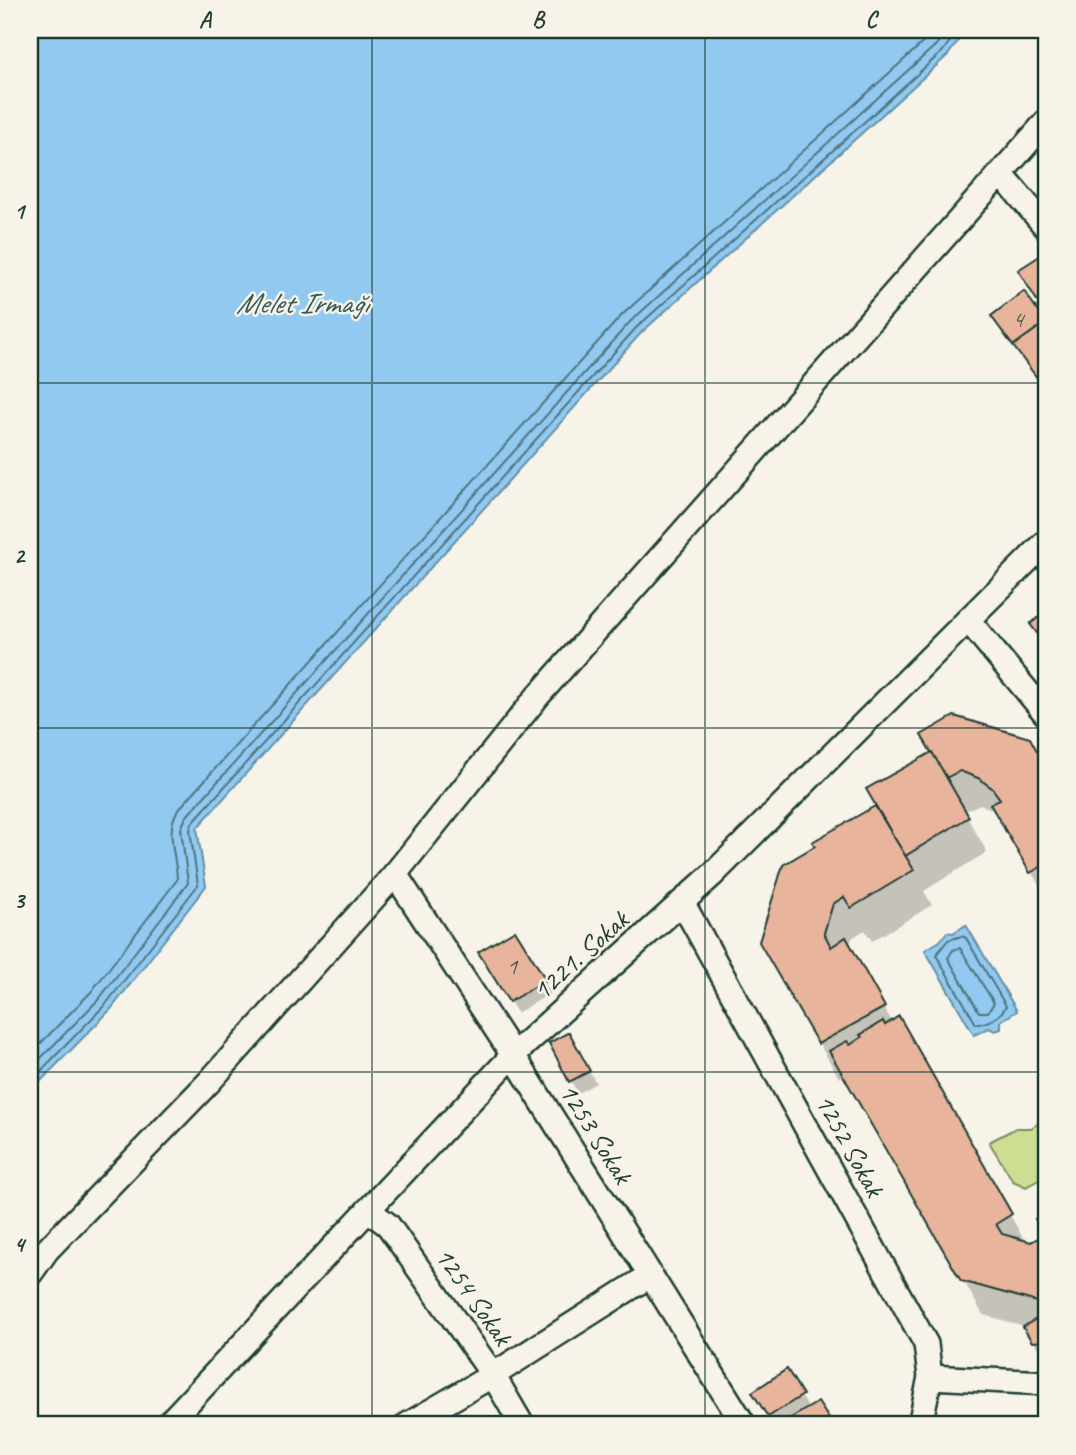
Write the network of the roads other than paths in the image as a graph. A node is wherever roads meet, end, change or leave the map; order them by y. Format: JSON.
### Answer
{"nodes":[{"id":1,"x":1046,"y":122,"type":"edge"},
{"id":2,"x":1001,"y":174,"type":"junction"},
{"id":3,"x":1046,"y":228,"type":"edge"},
{"id":4,"x":1046,"y":542,"type":"edge"},
{"id":5,"x":968,"y":620,"type":"junction"},
{"id":6,"x":1046,"y":714,"type":"edge"},
{"id":7,"x":395,"y":874,"type":"junction"},
{"id":8,"x":682,"y":902,"type":"junction"},
{"id":9,"x":513,"y":1055,"type":"junction"},
{"id":10,"x":368,"y":1210,"type":"junction"},
{"id":11,"x":30,"y":1274,"type":"edge"},
{"id":12,"x":649,"y":1276,"type":"junction"},
{"id":13,"x":493,"y":1375,"type":"junction"},
{"id":14,"x":930,"y":1377,"type":"junction"},
{"id":15,"x":1046,"y":1382,"type":"edge"},
{"id":16,"x":167,"y":1425,"type":"edge"},
{"id":17,"x":407,"y":1425,"type":"edge"},
{"id":18,"x":522,"y":1425,"type":"edge"},
{"id":19,"x":744,"y":1425,"type":"edge"},
{"id":20,"x":920,"y":1425,"type":"edge"}],
"edges":[{"from":1,"to":2,"type":"street"},
{"from":2,"to":3,"type":"street"},
{"from":2,"to":7,"type":"street"},
{"from":4,"to":5,"type":"street","name":"1221. Sokak"},
{"from":5,"to":6,"type":"street"},
{"from":5,"to":8,"type":"street","name":"1221. Sokak"},
{"from":7,"to":9,"type":"street","name":"1253 Sokak"},
{"from":7,"to":11,"type":"street"},
{"from":8,"to":9,"type":"street","name":"1221. Sokak"},
{"from":8,"to":14,"type":"street","name":"1252 Sokak"},
{"from":9,"to":10,"type":"street","name":"1221. Sokak"},
{"from":9,"to":12,"type":"street","name":"1253 Sokak"},
{"from":10,"to":13,"type":"street","name":"1254 Sokak"},
{"from":10,"to":16,"type":"street","name":"1221. Sokak"},
{"from":12,"to":13,"type":"street"},
{"from":12,"to":19,"type":"street","name":"1253 Sokak"},
{"from":13,"to":17,"type":"street"},
{"from":13,"to":18,"type":"street","name":"1254 Sokak"},
{"from":14,"to":15,"type":"street"},
{"from":14,"to":20,"type":"street","name":"1252 Sokak"}]}
